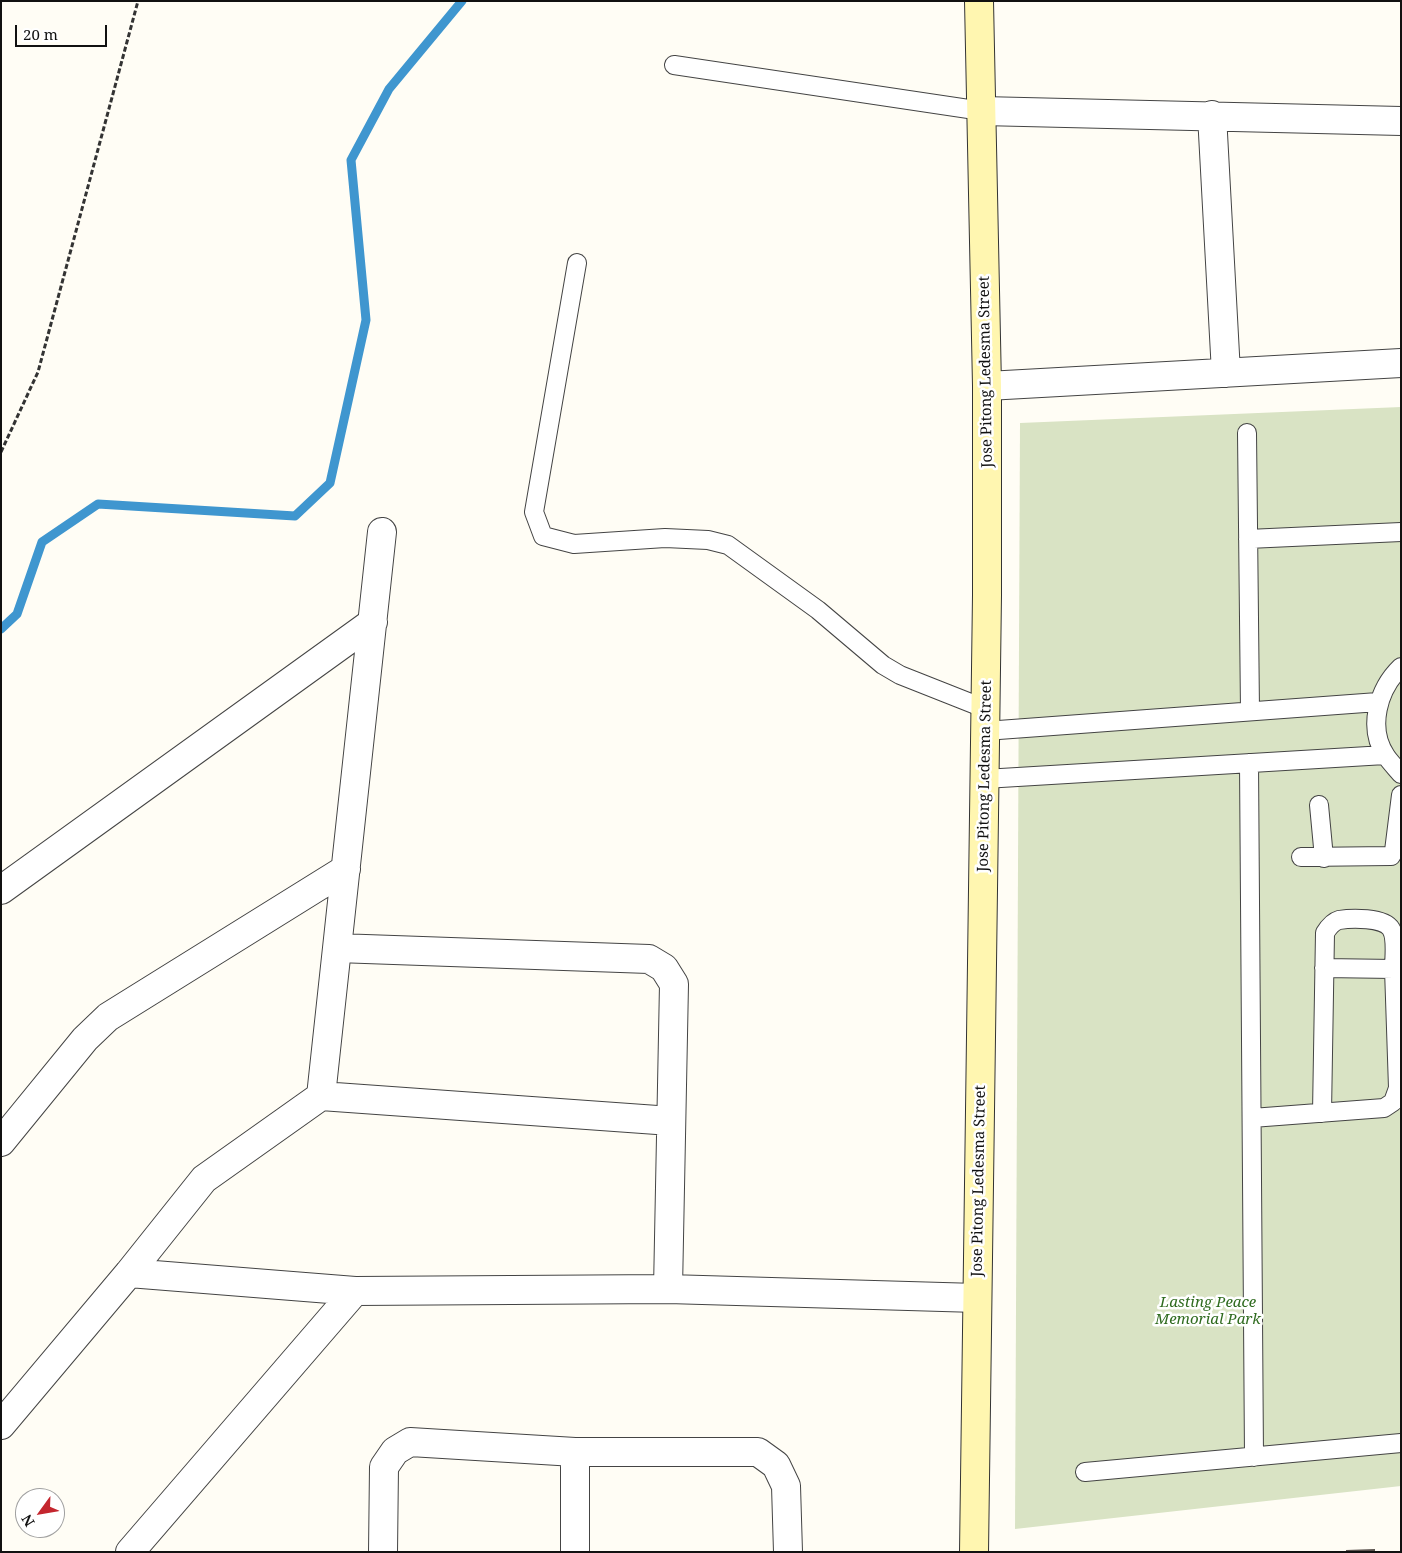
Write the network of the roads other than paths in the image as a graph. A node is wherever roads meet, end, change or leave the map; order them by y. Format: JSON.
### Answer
{"nodes":[{"id":1,"x":979,"y":1,"type":"edge"},
{"id":2,"x":674,"y":65,"type":"dead end"},
{"id":3,"x":982,"y":111,"type":"junction"},
{"id":4,"x":1212,"y":115,"type":"junction"},
{"id":5,"x":1401,"y":120,"type":"edge"},
{"id":6,"x":577,"y":263,"type":"dead end"},
{"id":7,"x":1401,"y":363,"type":"edge"},
{"id":8,"x":1226,"y":373,"type":"junction"},
{"id":9,"x":987,"y":386,"type":"junction"},
{"id":10,"x":1247,"y":433,"type":"dead end"},
{"id":11,"x":382,"y":532,"type":"dead end"},
{"id":12,"x":1401,"y":532,"type":"edge"},
{"id":13,"x":1248,"y":539,"type":"junction"},
{"id":14,"x":372,"y":622,"type":"junction"},
{"id":15,"x":1401,"y":668,"type":"edge"},
{"id":16,"x":1378,"y":702,"type":"junction"},
{"id":17,"x":1250,"y":711,"type":"junction"},
{"id":18,"x":985,"y":720,"type":"junction"},
{"id":19,"x":1385,"y":755,"type":"junction"},
{"id":20,"x":1249,"y":763,"type":"junction"},
{"id":21,"x":1401,"y":774,"type":"edge"},
{"id":22,"x":984,"y":779,"type":"junction"},
{"id":23,"x":1401,"y":795,"type":"edge"},
{"id":24,"x":1319,"y":806,"type":"dead end"},
{"id":25,"x":1301,"y":858,"type":"dead end"},
{"id":26,"x":1324,"y":858,"type":"junction"},
{"id":27,"x":346,"y":868,"type":"junction"},
{"id":28,"x":1,"y":890,"type":"edge"},
{"id":29,"x":337,"y":948,"type":"junction"},
{"id":30,"x":1324,"y":968,"type":"junction"},
{"id":31,"x":1397,"y":969,"type":"edge"},
{"id":32,"x":321,"y":1096,"type":"junction"},
{"id":33,"x":1322,"y":1113,"type":"junction"},
{"id":34,"x":1252,"y":1118,"type":"junction"},
{"id":35,"x":671,"y":1122,"type":"junction"},
{"id":36,"x":1,"y":1142,"type":"edge"},
{"id":37,"x":129,"y":1273,"type":"junction"},
{"id":38,"x":668,"y":1289,"type":"junction"},
{"id":39,"x":354,"y":1290,"type":"junction"},
{"id":40,"x":977,"y":1298,"type":"junction"},
{"id":41,"x":1,"y":1425,"type":"edge"},
{"id":42,"x":1401,"y":1443,"type":"edge"},
{"id":43,"x":575,"y":1452,"type":"junction"},
{"id":44,"x":1254,"y":1457,"type":"junction"},
{"id":45,"x":1085,"y":1472,"type":"dead end"},
{"id":46,"x":379,"y":1548,"type":"edge"},
{"id":47,"x":130,"y":1552,"type":"edge"},
{"id":48,"x":575,"y":1552,"type":"edge"},
{"id":49,"x":788,"y":1552,"type":"edge"},
{"id":50,"x":974,"y":1552,"type":"edge"}],
"edges":[{"from":1,"to":3,"type":"main road","name":"Jose Pitong Ledesma Street"},
{"from":2,"to":3,"type":"lane"},
{"from":3,"to":4,"type":"street"},
{"from":3,"to":9,"type":"main road","name":"Jose Pitong Ledesma Street"},
{"from":4,"to":5,"type":"street"},
{"from":4,"to":8,"type":"street"},
{"from":6,"to":18,"type":"lane"},
{"from":7,"to":8,"type":"street"},
{"from":8,"to":9,"type":"street"},
{"from":9,"to":18,"type":"main road","name":"Jose Pitong Ledesma Street"},
{"from":10,"to":13,"type":"lane"},
{"from":11,"to":14,"type":"street"},
{"from":12,"to":13,"type":"lane"},
{"from":13,"to":17,"type":"lane"},
{"from":14,"to":27,"type":"street"},
{"from":14,"to":28,"type":"street"},
{"from":15,"to":16,"type":"lane"},
{"from":16,"to":17,"type":"lane"},
{"from":16,"to":19,"type":"lane"},
{"from":17,"to":18,"type":"lane"},
{"from":18,"to":22,"type":"main road","name":"Jose Pitong Ledesma Street"},
{"from":19,"to":20,"type":"lane"},
{"from":19,"to":21,"type":"lane"},
{"from":20,"to":22,"type":"lane"},
{"from":20,"to":34,"type":"lane"},
{"from":22,"to":40,"type":"main road","name":"Jose Pitong Ledesma Street"},
{"from":23,"to":26,"type":"lane"},
{"from":24,"to":26,"type":"lane"},
{"from":25,"to":26,"type":"lane"},
{"from":27,"to":29,"type":"street"},
{"from":27,"to":36,"type":"street"},
{"from":29,"to":32,"type":"street"},
{"from":29,"to":35,"type":"street"},
{"from":30,"to":31,"type":"lane"},
{"from":30,"to":31,"type":"lane"},
{"from":30,"to":33,"type":"lane"},
{"from":31,"to":33,"type":"lane"},
{"from":32,"to":35,"type":"street"},
{"from":32,"to":37,"type":"street"},
{"from":33,"to":34,"type":"lane"},
{"from":34,"to":44,"type":"lane"},
{"from":35,"to":38,"type":"street"},
{"from":37,"to":39,"type":"street"},
{"from":37,"to":41,"type":"street"},
{"from":38,"to":39,"type":"street"},
{"from":38,"to":40,"type":"street"},
{"from":39,"to":47,"type":"street"},
{"from":40,"to":50,"type":"main road","name":"Jose Pitong Ledesma Street"},
{"from":42,"to":44,"type":"lane"},
{"from":43,"to":46,"type":"street"},
{"from":43,"to":48,"type":"street"},
{"from":43,"to":49,"type":"street"},
{"from":44,"to":45,"type":"lane"}]}
